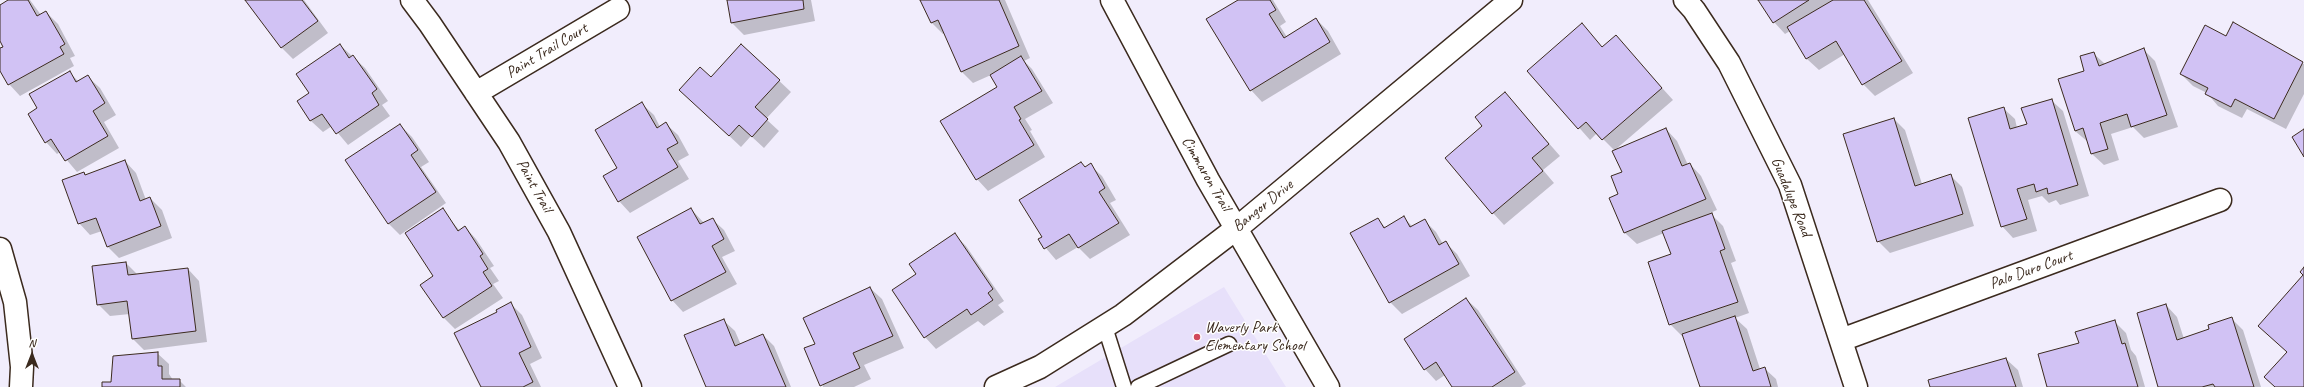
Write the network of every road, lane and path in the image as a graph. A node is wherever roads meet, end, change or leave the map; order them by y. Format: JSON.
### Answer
{"nodes":[{"id":1,"x":412,"y":0,"type":"edge"},
{"id":2,"x":1112,"y":0,"type":"edge"},
{"id":3,"x":1511,"y":0,"type":"edge"},
{"id":4,"x":1685,"y":0,"type":"edge"},
{"id":5,"x":618,"y":9,"type":"dead end"},
{"id":6,"x":476,"y":93,"type":"junction"},
{"id":7,"x":2220,"y":200,"type":"dead end"},
{"id":8,"x":1237,"y":228,"type":"junction"},
{"id":9,"x":0,"y":249,"type":"edge"},
{"id":10,"x":1105,"y":327,"type":"junction"},
{"id":11,"x":1841,"y":340,"type":"junction"},
{"id":12,"x":1229,"y":344,"type":"dead end"},
{"id":13,"x":21,"y":387,"type":"edge"},
{"id":14,"x":630,"y":387,"type":"edge"},
{"id":15,"x":996,"y":387,"type":"edge"},
{"id":16,"x":1124,"y":387,"type":"edge"},
{"id":17,"x":1138,"y":387,"type":"edge"},
{"id":18,"x":1328,"y":387,"type":"edge"},
{"id":19,"x":1856,"y":387,"type":"edge"}],
"edges":[{"from":1,"to":6,"type":"street","name":"Paint Trail"},
{"from":2,"to":8,"type":"street","name":"Cimmaron Trail"},
{"from":3,"to":8,"type":"street","name":"Bangor Drive"},
{"from":4,"to":11,"type":"street","name":"Guadalupe Road"},
{"from":5,"to":6,"type":"street","name":"Paint Trail Court"},
{"from":6,"to":14,"type":"street","name":"Paint Trail"},
{"from":7,"to":11,"type":"street","name":"Palo Duro Court"},
{"from":8,"to":10,"type":"street","name":"Bangor Drive"},
{"from":8,"to":18,"type":"street","name":"Cimmaron Trail"},
{"from":9,"to":13,"type":"street"},
{"from":10,"to":15,"type":"street","name":"Bangor Drive"},
{"from":10,"to":16,"type":"lane"},
{"from":11,"to":19,"type":"street","name":"Guadalupe Road"},
{"from":12,"to":17,"type":"lane"}]}
